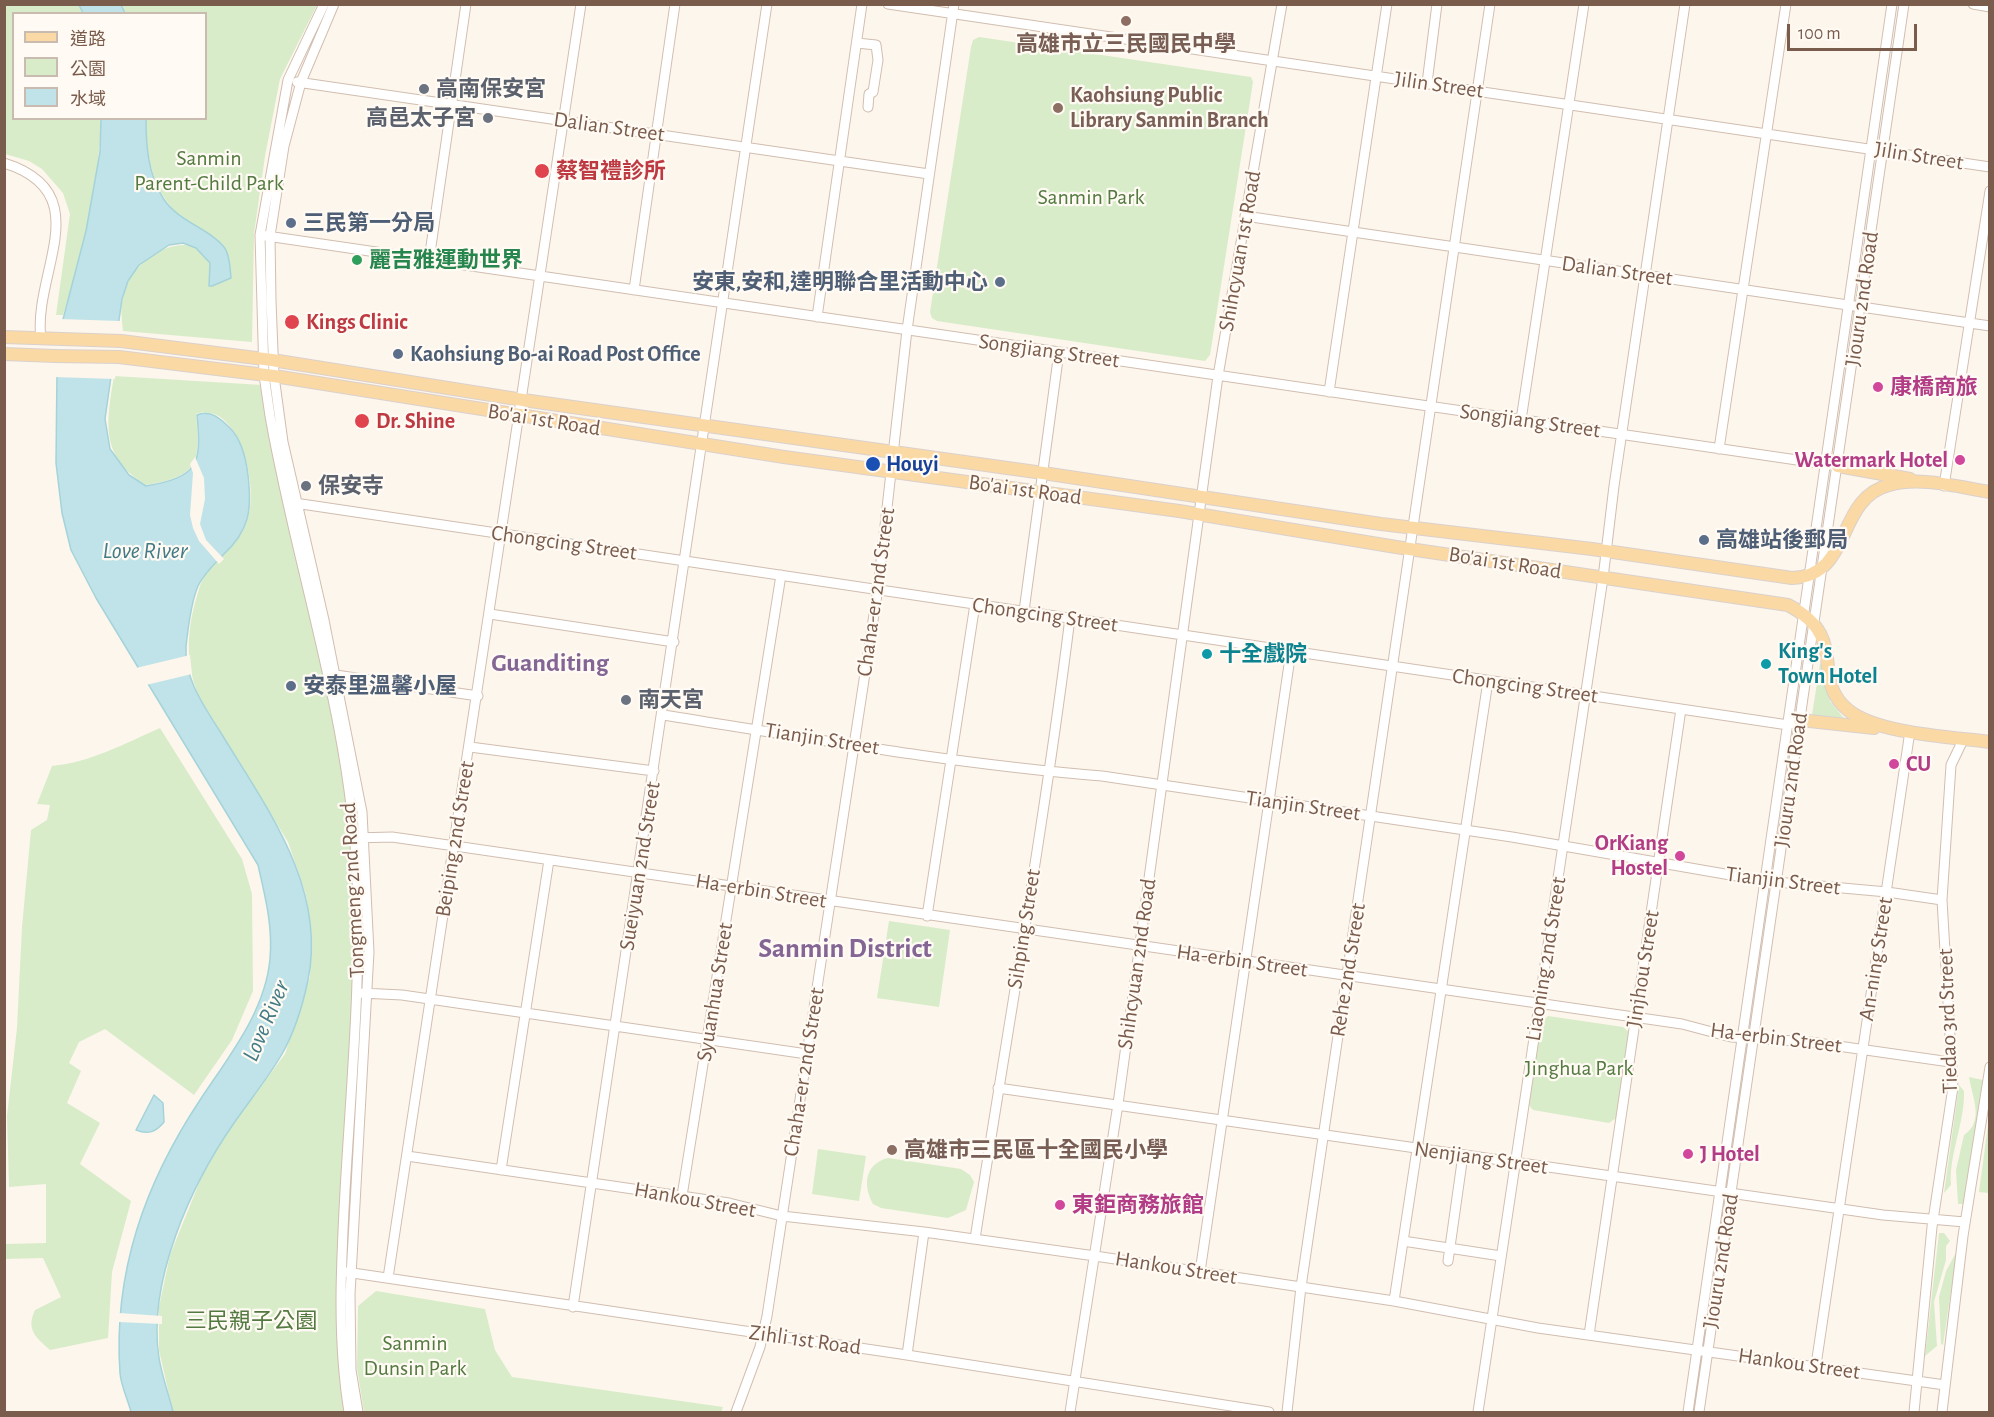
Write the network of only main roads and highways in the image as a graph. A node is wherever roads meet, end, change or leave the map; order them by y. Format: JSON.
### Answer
{"nodes":[{"id":1,"x":4,"y":337,"type":"edge"},
{"id":2,"x":4,"y":354,"type":"edge"},
{"id":3,"x":1832,"y":465,"type":"road end"},
{"id":4,"x":1923,"y":483,"type":"junction"},
{"id":5,"x":1989,"y":492,"type":"edge"},
{"id":6,"x":1800,"y":720,"type":"road end"},
{"id":7,"x":1888,"y":727,"type":"junction"},
{"id":8,"x":1989,"y":742,"type":"edge"}],
"edges":[{"from":1,"to":4,"type":"main road","name":"Bo'ai 1st Road"},
{"from":2,"to":7,"type":"main road","name":"Bo'ai 1st Road","bridge":true},
{"from":3,"to":4,"type":"main road"},
{"from":4,"to":5,"type":"main road"},
{"from":6,"to":7,"type":"main road"},
{"from":7,"to":8,"type":"main road"}]}
